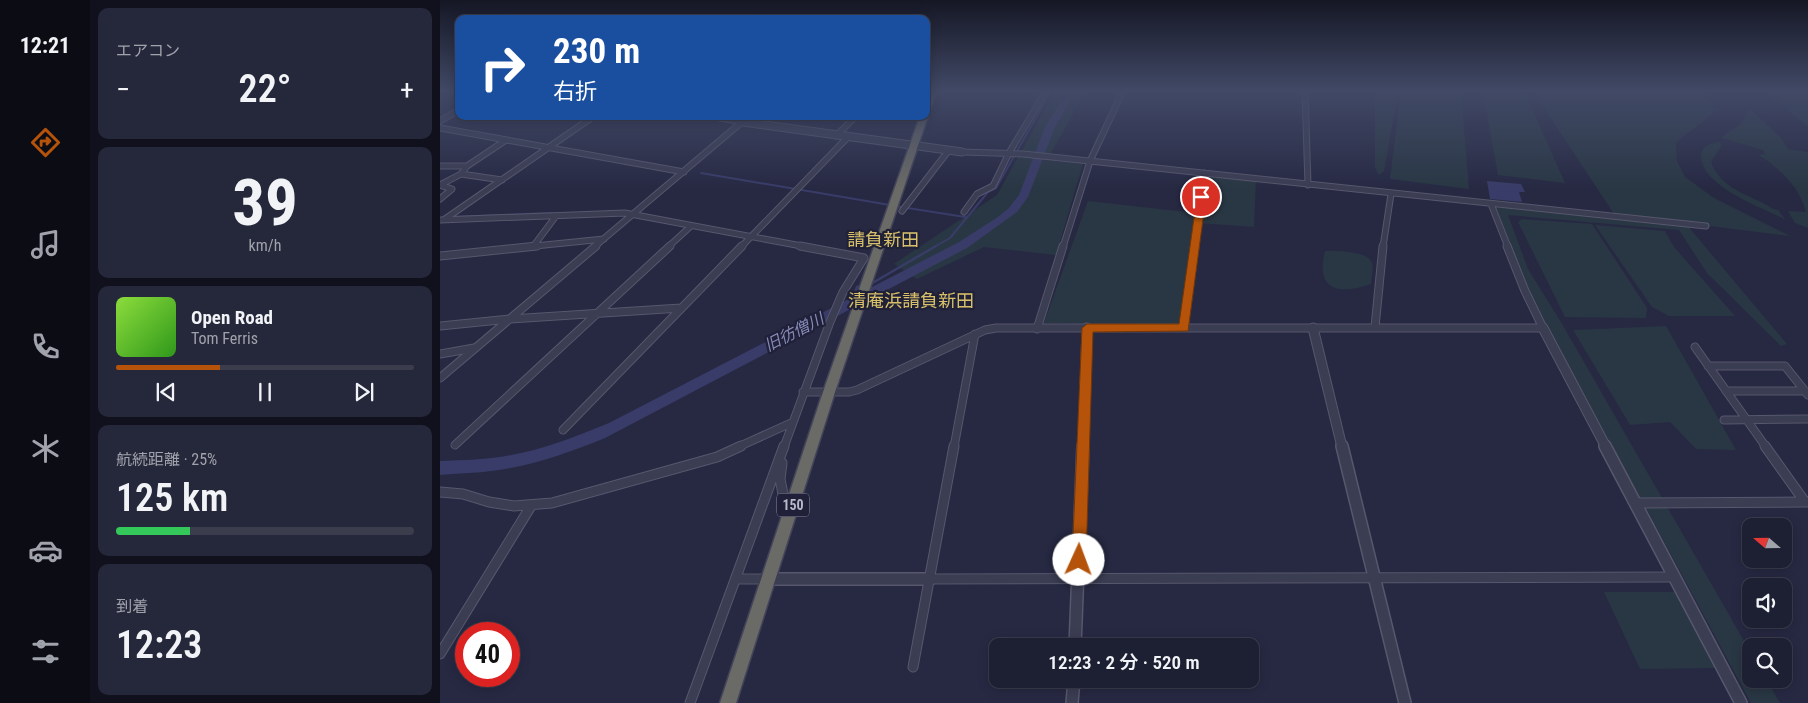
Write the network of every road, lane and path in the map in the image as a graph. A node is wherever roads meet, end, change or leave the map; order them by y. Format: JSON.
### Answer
{"nodes":[{"id":1,"x":583,"y":124,"type":"edge"},
{"id":2,"x":741,"y":124,"type":"edge"},
{"id":3,"x":755,"y":124,"type":"edge"},
{"id":4,"x":848,"y":124,"type":"edge"},
{"id":5,"x":921,"y":124,"type":"edge"},
{"id":6,"x":1026,"y":124,"type":"edge"},
{"id":7,"x":1108,"y":124,"type":"edge"},
{"id":8,"x":1306,"y":124,"type":"edge"},
{"id":9,"x":440,"y":128,"type":"edge"},
{"id":10,"x":836,"y":136,"type":"junction"},
{"id":11,"x":847,"y":138,"type":"junction"},
{"id":12,"x":506,"y":140,"type":"junction"},
{"id":13,"x":914,"y":146,"type":"junction"},
{"id":14,"x":549,"y":147,"type":"junction"},
{"id":15,"x":949,"y":150,"type":"junction"},
{"id":16,"x":962,"y":152,"type":"joint"},
{"id":17,"x":1009,"y":153,"type":"junction"},
{"id":18,"x":1090,"y":161,"type":"junction"},
{"id":19,"x":440,"y":166,"type":"edge"},
{"id":20,"x":468,"y":166,"type":"junction"},
{"id":21,"x":684,"y":172,"type":"junction"},
{"id":22,"x":1204,"y":173,"type":"junction"},
{"id":23,"x":460,"y":174,"type":"junction"},
{"id":24,"x":502,"y":180,"type":"junction"},
{"id":25,"x":1308,"y":185,"type":"junction"},
{"id":26,"x":1392,"y":194,"type":"junction"},
{"id":27,"x":440,"y":199,"type":"edge"},
{"id":28,"x":1491,"y":204,"type":"junction"},
{"id":29,"x":902,"y":210,"type":"dead end"},
{"id":30,"x":964,"y":212,"type":"dead end"},
{"id":31,"x":632,"y":215,"type":"junction"},
{"id":32,"x":556,"y":216,"type":"junction"},
{"id":33,"x":442,"y":220,"type":"edge"},
{"id":34,"x":691,"y":226,"type":"junction"},
{"id":35,"x":1706,"y":226,"type":"dead end"},
{"id":36,"x":750,"y":237,"type":"junction"},
{"id":37,"x":604,"y":238,"type":"junction"},
{"id":38,"x":535,"y":244,"type":"junction"},
{"id":39,"x":440,"y":256,"type":"edge"},
{"id":40,"x":681,"y":308,"type":"junction"},
{"id":41,"x":597,"y":313,"type":"junction"},
{"id":42,"x":510,"y":319,"type":"junction"},
{"id":43,"x":440,"y":326,"type":"edge"},
{"id":44,"x":1375,"y":327,"type":"junction"},
{"id":45,"x":1087,"y":328,"type":"junction"},
{"id":46,"x":1184,"y":328,"type":"junction"},
{"id":47,"x":1313,"y":328,"type":"junction"},
{"id":48,"x":1543,"y":328,"type":"junction"},
{"id":49,"x":1037,"y":329,"type":"junction"},
{"id":50,"x":975,"y":334,"type":"junction"},
{"id":51,"x":1695,"y":347,"type":"dead end"},
{"id":52,"x":476,"y":348,"type":"junction"},
{"id":53,"x":440,"y":354,"type":"edge"},
{"id":54,"x":1708,"y":366,"type":"junction"},
{"id":55,"x":440,"y":378,"type":"edge"},
{"id":56,"x":1726,"y":391,"type":"junction"},
{"id":57,"x":803,"y":392,"type":"junction"},
{"id":58,"x":829,"y":392,"type":"junction"},
{"id":59,"x":1806,"y":393,"type":"edge"},
{"id":60,"x":1808,"y":419,"type":"edge"},
{"id":61,"x":1724,"y":420,"type":"dead end"},
{"id":62,"x":1746,"y":420,"type":"junction"},
{"id":63,"x":791,"y":424,"type":"junction"},
{"id":64,"x":563,"y":430,"type":"dead end"},
{"id":65,"x":455,"y":445,"type":"dead end"},
{"id":66,"x":783,"y":450,"type":"junction"},
{"id":67,"x":440,"y":492,"type":"edge"},
{"id":68,"x":1806,"y":502,"type":"edge"},
{"id":69,"x":1636,"y":503,"type":"junction"},
{"id":70,"x":531,"y":506,"type":"junction"},
{"id":71,"x":788,"y":520,"type":"junction"},
{"id":72,"x":1675,"y":577,"type":"junction"},
{"id":73,"x":1375,"y":578,"type":"junction"},
{"id":74,"x":736,"y":579,"type":"junction"},
{"id":75,"x":769,"y":579,"type":"junction"},
{"id":76,"x":930,"y":579,"type":"junction"},
{"id":77,"x":1078,"y":579,"type":"junction"},
{"id":78,"x":1075,"y":638,"type":"edge"},
{"id":79,"x":440,"y":654,"type":"edge"},
{"id":80,"x":913,"y":667,"type":"dead end"},
{"id":81,"x":1073,"y":688,"type":"edge"},
{"id":82,"x":690,"y":703,"type":"edge"},
{"id":83,"x":728,"y":703,"type":"edge"},
{"id":84,"x":1072,"y":703,"type":"edge"},
{"id":85,"x":1405,"y":703,"type":"edge"},
{"id":86,"x":1741,"y":703,"type":"edge"}],
"edges":[{"from":1,"to":14,"type":"street"},
{"from":2,"to":21,"type":"street"},
{"from":3,"to":10,"type":"street"},
{"from":4,"to":10,"type":"street"},
{"from":5,"to":13,"type":"highway","number":"150"},
{"from":6,"to":17,"type":"street"},
{"from":7,"to":18,"type":"street"},
{"from":8,"to":25,"type":"street"},
{"from":9,"to":12,"type":"street"},
{"from":10,"to":11,"type":"street"},
{"from":11,"to":13,"type":"street"},
{"from":11,"to":36,"type":"street"},
{"from":12,"to":14,"type":"street"},
{"from":12,"to":20,"type":"street"},
{"from":13,"to":15,"type":"street"},
{"from":13,"to":58,"type":"highway","number":"150"},
{"from":14,"to":21,"type":"street"},
{"from":14,"to":24,"type":"street"},
{"from":15,"to":16,"type":"street"},
{"from":15,"to":29,"type":"street"},
{"from":16,"to":17,"type":"street"},
{"from":17,"to":18,"type":"street"},
{"from":17,"to":30,"type":"street"},
{"from":18,"to":22,"type":"street"},
{"from":18,"to":49,"type":"street"},
{"from":19,"to":20,"type":"street"},
{"from":20,"to":23,"type":"street"},
{"from":21,"to":31,"type":"street"},
{"from":22,"to":25,"type":"street"},
{"from":22,"to":46,"type":"street"},
{"from":23,"to":24,"type":"street"},
{"from":23,"to":27,"type":"street"},
{"from":24,"to":33,"type":"street"},
{"from":25,"to":26,"type":"street"},
{"from":26,"to":28,"type":"street"},
{"from":26,"to":44,"type":"street"},
{"from":28,"to":35,"type":"street"},
{"from":28,"to":48,"type":"street"},
{"from":31,"to":32,"type":"street"},
{"from":31,"to":34,"type":"street"},
{"from":31,"to":37,"type":"street"},
{"from":32,"to":33,"type":"street"},
{"from":32,"to":38,"type":"street"},
{"from":34,"to":36,"type":"street"},
{"from":34,"to":41,"type":"street"},
{"from":36,"to":40,"type":"street"},
{"from":36,"to":57,"type":"street"},
{"from":37,"to":38,"type":"street"},
{"from":37,"to":42,"type":"street"},
{"from":38,"to":39,"type":"street"},
{"from":40,"to":41,"type":"street"},
{"from":40,"to":64,"type":"street"},
{"from":41,"to":42,"type":"street"},
{"from":41,"to":65,"type":"street"},
{"from":42,"to":43,"type":"street"},
{"from":42,"to":52,"type":"street"},
{"from":44,"to":47,"type":"street"},
{"from":44,"to":48,"type":"street"},
{"from":45,"to":46,"type":"street"},
{"from":45,"to":49,"type":"street"},
{"from":45,"to":77,"type":"street"},
{"from":46,"to":47,"type":"street"},
{"from":47,"to":73,"type":"street"},
{"from":48,"to":69,"type":"street"},
{"from":49,"to":50,"type":"street"},
{"from":50,"to":58,"type":"street"},
{"from":50,"to":76,"type":"street"},
{"from":51,"to":54,"type":"street"},
{"from":52,"to":53,"type":"street"},
{"from":52,"to":55,"type":"street"},
{"from":54,"to":56,"type":"street"},
{"from":54,"to":59,"type":"street"},
{"from":56,"to":59,"type":"street"},
{"from":56,"to":62,"type":"street"},
{"from":57,"to":58,"type":"street"},
{"from":57,"to":63,"type":"street"},
{"from":58,"to":71,"type":"highway","number":"150"},
{"from":60,"to":62,"type":"street"},
{"from":61,"to":62,"type":"street"},
{"from":62,"to":68,"type":"street"},
{"from":63,"to":66,"type":"street"},
{"from":63,"to":70,"type":"street"},
{"from":66,"to":71,"type":"street"},
{"from":66,"to":74,"type":"street"},
{"from":67,"to":70,"type":"street"},
{"from":68,"to":69,"type":"street"},
{"from":69,"to":72,"type":"street"},
{"from":70,"to":79,"type":"street"},
{"from":71,"to":75,"type":"highway","number":"150"},
{"from":72,"to":73,"type":"street"},
{"from":72,"to":86,"type":"street"},
{"from":73,"to":77,"type":"street"},
{"from":73,"to":85,"type":"street"},
{"from":74,"to":75,"type":"street"},
{"from":74,"to":82,"type":"street"},
{"from":75,"to":76,"type":"street"},
{"from":75,"to":83,"type":"highway","number":"150"},
{"from":76,"to":77,"type":"street"},
{"from":76,"to":80,"type":"street"},
{"from":77,"to":78,"type":"street"},
{"from":81,"to":84,"type":"street"}]}
